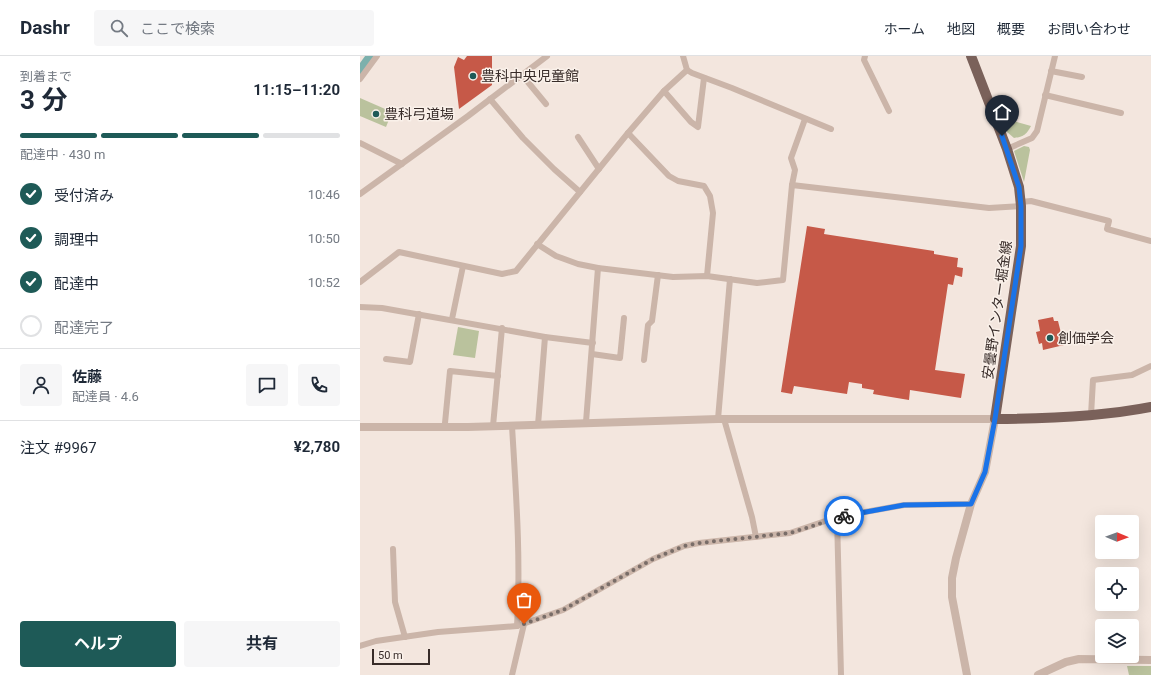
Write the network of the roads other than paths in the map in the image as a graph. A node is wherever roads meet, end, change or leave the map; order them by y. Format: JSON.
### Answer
{"nodes":[{"id":1,"x":377,"y":56,"type":"edge"},
{"id":2,"x":547,"y":56,"type":"edge"},
{"id":3,"x":683,"y":56,"type":"edge"},
{"id":4,"x":865,"y":56,"type":"edge"},
{"id":5,"x":971,"y":56,"type":"edge"},
{"id":6,"x":1055,"y":56,"type":"edge"},
{"id":7,"x":687,"y":70,"type":"junction"},
{"id":8,"x":1051,"y":71,"type":"junction"},
{"id":9,"x":522,"y":75,"type":"junction"},
{"id":10,"x":1082,"y":77,"type":"dead end"},
{"id":11,"x":704,"y":78,"type":"junction"},
{"id":12,"x":360,"y":79,"type":"edge"},
{"id":13,"x":664,"y":91,"type":"junction"},
{"id":14,"x":1045,"y":95,"type":"junction"},
{"id":15,"x":490,"y":99,"type":"junction"},
{"id":16,"x":546,"y":104,"type":"dead end"},
{"id":17,"x":889,"y":111,"type":"dead end"},
{"id":18,"x":1121,"y":113,"type":"dead end"},
{"id":19,"x":805,"y":119,"type":"junction"},
{"id":20,"x":831,"y":129,"type":"dead end"},
{"id":21,"x":628,"y":133,"type":"junction"},
{"id":22,"x":578,"y":137,"type":"dead end"},
{"id":23,"x":360,"y":143,"type":"edge"},
{"id":24,"x":1008,"y":149,"type":"junction"},
{"id":25,"x":402,"y":164,"type":"junction"},
{"id":26,"x":599,"y":169,"type":"junction"},
{"id":27,"x":792,"y":185,"type":"junction"},
{"id":28,"x":580,"y":192,"type":"junction"},
{"id":29,"x":360,"y":194,"type":"edge"},
{"id":30,"x":1021,"y":204,"type":"junction"},
{"id":31,"x":1151,"y":241,"type":"edge"},
{"id":32,"x":537,"y":244,"type":"junction"},
{"id":33,"x":464,"y":266,"type":"junction"},
{"id":34,"x":598,"y":268,"type":"junction"},
{"id":35,"x":658,"y":275,"type":"junction"},
{"id":36,"x":707,"y":276,"type":"junction"},
{"id":37,"x":730,"y":279,"type":"junction"},
{"id":38,"x":360,"y":282,"type":"edge"},
{"id":39,"x":360,"y":307,"type":"edge"},
{"id":40,"x":419,"y":314,"type":"junction"},
{"id":41,"x":624,"y":318,"type":"dead end"},
{"id":42,"x":452,"y":319,"type":"junction"},
{"id":43,"x":502,"y":328,"type":"junction"},
{"id":44,"x":545,"y":337,"type":"junction"},
{"id":45,"x":592,"y":343,"type":"junction"},
{"id":46,"x":592,"y":354,"type":"junction"},
{"id":47,"x":386,"y":358,"type":"dead end"},
{"id":48,"x":644,"y":360,"type":"dead end"},
{"id":49,"x":1151,"y":366,"type":"edge"},
{"id":50,"x":498,"y":376,"type":"junction"},
{"id":51,"x":1151,"y":407,"type":"edge"},
{"id":52,"x":1091,"y":415,"type":"junction"},
{"id":53,"x":721,"y":419,"type":"junction"},
{"id":54,"x":995,"y":419,"type":"junction"},
{"id":55,"x":586,"y":422,"type":"junction"},
{"id":56,"x":445,"y":423,"type":"dead end"},
{"id":57,"x":538,"y":425,"type":"junction"},
{"id":58,"x":493,"y":426,"type":"junction"},
{"id":59,"x":512,"y":426,"type":"junction"},
{"id":60,"x":360,"y":427,"type":"edge"},
{"id":61,"x":971,"y":504,"type":"junction"},
{"id":62,"x":838,"y":517,"type":"junction"},
{"id":63,"x":756,"y":537,"type":"junction"},
{"id":64,"x":393,"y":549,"type":"dead end"},
{"id":65,"x":520,"y":625,"type":"junction"},
{"id":66,"x":404,"y":637,"type":"junction"},
{"id":67,"x":360,"y":646,"type":"edge"},
{"id":68,"x":1151,"y":660,"type":"edge"},
{"id":69,"x":512,"y":675,"type":"edge"},
{"id":70,"x":841,"y":675,"type":"edge"},
{"id":71,"x":967,"y":675,"type":"edge"},
{"id":72,"x":1038,"y":675,"type":"edge"}],
"edges":[{"from":1,"to":12,"type":"street"},
{"from":2,"to":9,"type":"street"},
{"from":3,"to":7,"type":"street"},
{"from":4,"to":17,"type":"street"},
{"from":5,"to":24,"type":"main road","name":"安曇野インター堀金線"},
{"from":6,"to":8,"type":"street"},
{"from":7,"to":11,"type":"street"},
{"from":7,"to":13,"type":"street"},
{"from":8,"to":10,"type":"street"},
{"from":8,"to":14,"type":"street"},
{"from":9,"to":15,"type":"street"},
{"from":9,"to":16,"type":"street"},
{"from":11,"to":13,"type":"street"},
{"from":11,"to":19,"type":"street"},
{"from":13,"to":21,"type":"street"},
{"from":14,"to":18,"type":"street"},
{"from":14,"to":24,"type":"street"},
{"from":15,"to":25,"type":"street"},
{"from":15,"to":28,"type":"street"},
{"from":19,"to":20,"type":"street"},
{"from":19,"to":27,"type":"street"},
{"from":21,"to":26,"type":"street"},
{"from":21,"to":36,"type":"street"},
{"from":22,"to":26,"type":"street"},
{"from":23,"to":25,"type":"street"},
{"from":24,"to":30,"type":"main road","name":"安曇野インター堀金線"},
{"from":25,"to":29,"type":"street"},
{"from":26,"to":28,"type":"street"},
{"from":27,"to":30,"type":"street"},
{"from":27,"to":37,"type":"street"},
{"from":28,"to":32,"type":"street"},
{"from":30,"to":31,"type":"street"},
{"from":30,"to":54,"type":"main road","name":"安曇野インター堀金線"},
{"from":32,"to":33,"type":"street"},
{"from":32,"to":34,"type":"street"},
{"from":33,"to":38,"type":"street"},
{"from":33,"to":42,"type":"street"},
{"from":34,"to":35,"type":"street"},
{"from":34,"to":45,"type":"street"},
{"from":35,"to":36,"type":"street"},
{"from":35,"to":48,"type":"street"},
{"from":36,"to":37,"type":"street"},
{"from":37,"to":53,"type":"street"},
{"from":39,"to":40,"type":"street"},
{"from":40,"to":42,"type":"street"},
{"from":40,"to":47,"type":"street"},
{"from":41,"to":46,"type":"street"},
{"from":42,"to":43,"type":"street"},
{"from":43,"to":44,"type":"street"},
{"from":43,"to":50,"type":"street"},
{"from":44,"to":45,"type":"street"},
{"from":44,"to":57,"type":"street"},
{"from":45,"to":46,"type":"street"},
{"from":46,"to":55,"type":"street"},
{"from":49,"to":52,"type":"street"},
{"from":50,"to":56,"type":"street"},
{"from":50,"to":58,"type":"street"},
{"from":51,"to":52,"type":"main road"},
{"from":52,"to":54,"type":"main road"},
{"from":53,"to":54,"type":"street"},
{"from":53,"to":55,"type":"street"},
{"from":53,"to":63,"type":"street"},
{"from":54,"to":61,"type":"street"},
{"from":55,"to":57,"type":"street"},
{"from":57,"to":59,"type":"street"},
{"from":58,"to":59,"type":"street"},
{"from":58,"to":60,"type":"street"},
{"from":59,"to":65,"type":"street"},
{"from":61,"to":62,"type":"street"},
{"from":61,"to":71,"type":"street"},
{"from":62,"to":63,"type":"street"},
{"from":62,"to":70,"type":"street"},
{"from":63,"to":65,"type":"street"},
{"from":64,"to":66,"type":"street"},
{"from":65,"to":66,"type":"street"},
{"from":65,"to":69,"type":"street"},
{"from":66,"to":67,"type":"street"},
{"from":68,"to":72,"type":"street"}]}
